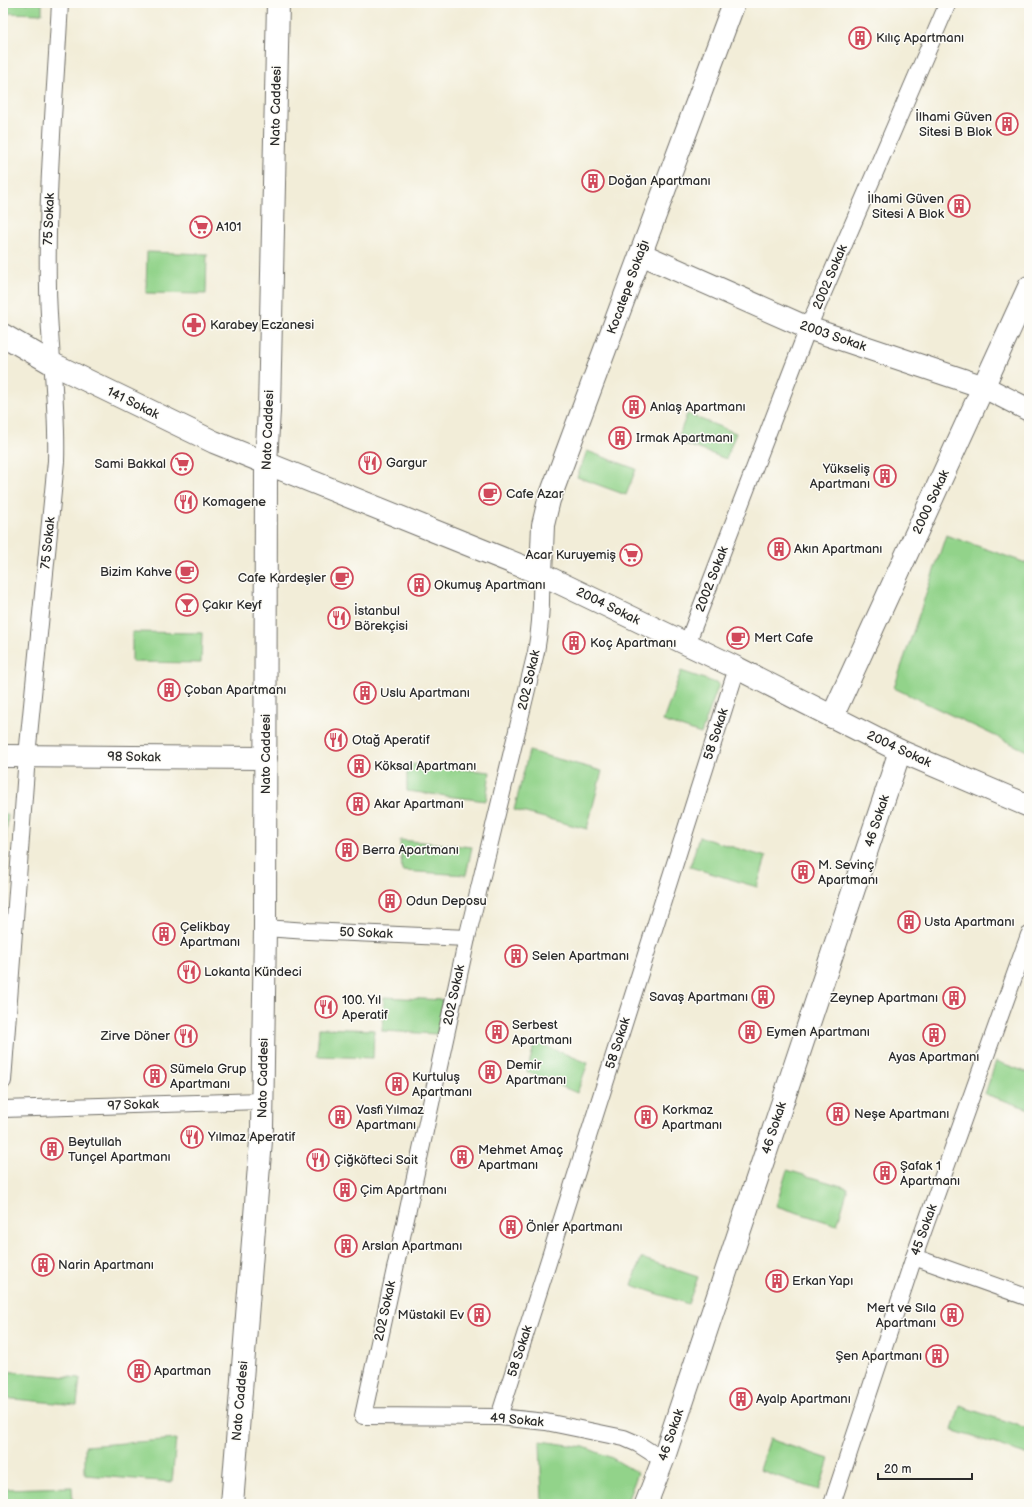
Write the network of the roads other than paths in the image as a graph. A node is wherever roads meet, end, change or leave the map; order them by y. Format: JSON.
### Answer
{"nodes":[{"id":1,"x":60,"y":3,"type":"edge"},
{"id":2,"x":278,"y":3,"type":"edge"},
{"id":3,"x":734,"y":3,"type":"edge"},
{"id":4,"x":948,"y":3,"type":"edge"},
{"id":5,"x":640,"y":254,"type":"junction"},
{"id":6,"x":1029,"y":287,"type":"edge"},
{"id":7,"x":808,"y":328,"type":"junction"},
{"id":8,"x":3,"y":335,"type":"edge"},
{"id":9,"x":53,"y":364,"type":"junction"},
{"id":10,"x":984,"y":387,"type":"junction"},
{"id":11,"x":1029,"y":410,"type":"edge"},
{"id":12,"x":266,"y":463,"type":"junction"},
{"id":13,"x":541,"y":574,"type":"junction"},
{"id":14,"x":687,"y":644,"type":"junction"},
{"id":15,"x":737,"y":668,"type":"junction"},
{"id":16,"x":832,"y":718,"type":"junction"},
{"id":17,"x":900,"y":751,"type":"junction"},
{"id":18,"x":3,"y":756,"type":"edge"},
{"id":19,"x":26,"y":756,"type":"junction"},
{"id":20,"x":266,"y":758,"type":"junction"},
{"id":21,"x":1029,"y":806,"type":"edge"},
{"id":22,"x":265,"y":928,"type":"junction"},
{"id":23,"x":1029,"y":935,"type":"edge"},
{"id":24,"x":467,"y":938,"type":"junction"},
{"id":25,"x":3,"y":1081,"type":"edge"},
{"id":26,"x":262,"y":1101,"type":"junction"},
{"id":27,"x":3,"y":1109,"type":"edge"},
{"id":28,"x":914,"y":1257,"type":"junction"},
{"id":29,"x":1029,"y":1298,"type":"edge"},
{"id":30,"x":363,"y":1416,"type":"joint"},
{"id":31,"x":499,"y":1417,"type":"junction"},
{"id":32,"x":664,"y":1460,"type":"junction"},
{"id":33,"x":232,"y":1504,"type":"edge"},
{"id":34,"x":646,"y":1504,"type":"edge"},
{"id":35,"x":832,"y":1504,"type":"edge"}],
"edges":[{"from":1,"to":9,"type":"lane","name":"75 Sokak"},
{"from":2,"to":12,"type":"street","name":"Nato Caddesi"},
{"from":3,"to":5,"type":"street","name":"Kocatepe Sokağı"},
{"from":4,"to":7,"type":"lane","name":"2002 Sokak"},
{"from":5,"to":7,"type":"street","name":"2003 Sokak"},
{"from":5,"to":13,"type":"street","name":"Kocatepe Sokağı"},
{"from":6,"to":10,"type":"street","name":"2000 Sokak"},
{"from":7,"to":10,"type":"street","name":"2003 Sokak"},
{"from":7,"to":14,"type":"lane","name":"2002 Sokak"},
{"from":8,"to":9,"type":"street","name":"141 Sokak"},
{"from":9,"to":12,"type":"street","name":"141 Sokak"},
{"from":9,"to":19,"type":"lane","name":"75 Sokak"},
{"from":10,"to":11,"type":"street","name":"2003 Sokak"},
{"from":10,"to":16,"type":"street","name":"2000 Sokak"},
{"from":12,"to":13,"type":"street","name":"2004 Sokak"},
{"from":12,"to":20,"type":"street","name":"Nato Caddesi"},
{"from":13,"to":14,"type":"street","name":"2004 Sokak"},
{"from":13,"to":24,"type":"lane","name":"202 Sokak"},
{"from":14,"to":15,"type":"street","name":"2004 Sokak"},
{"from":15,"to":16,"type":"street","name":"2004 Sokak"},
{"from":15,"to":31,"type":"lane","name":"58 Sokak"},
{"from":16,"to":17,"type":"street","name":"2004 Sokak"},
{"from":17,"to":21,"type":"street","name":"2004 Sokak"},
{"from":17,"to":32,"type":"street","name":"46 Sokak"},
{"from":18,"to":19,"type":"street","name":"98 Sokak"},
{"from":19,"to":20,"type":"street","name":"98 Sokak"},
{"from":19,"to":25,"type":"lane","name":"75 Sokak"},
{"from":20,"to":22,"type":"street","name":"Nato Caddesi"},
{"from":22,"to":24,"type":"lane","name":"50 Sokak"},
{"from":22,"to":26,"type":"street","name":"Nato Caddesi"},
{"from":23,"to":28,"type":"lane","name":"45 Sokak"},
{"from":24,"to":30,"type":"lane","name":"202 Sokak"},
{"from":26,"to":27,"type":"lane","name":"97 Sokak"},
{"from":26,"to":33,"type":"street","name":"Nato Caddesi"},
{"from":28,"to":29,"type":"lane"},
{"from":28,"to":35,"type":"lane","name":"45 Sokak"},
{"from":30,"to":31,"type":"lane","name":"49 Sokak"},
{"from":31,"to":32,"type":"lane","name":"49 Sokak"},
{"from":32,"to":34,"type":"street","name":"46 Sokak"}]}
